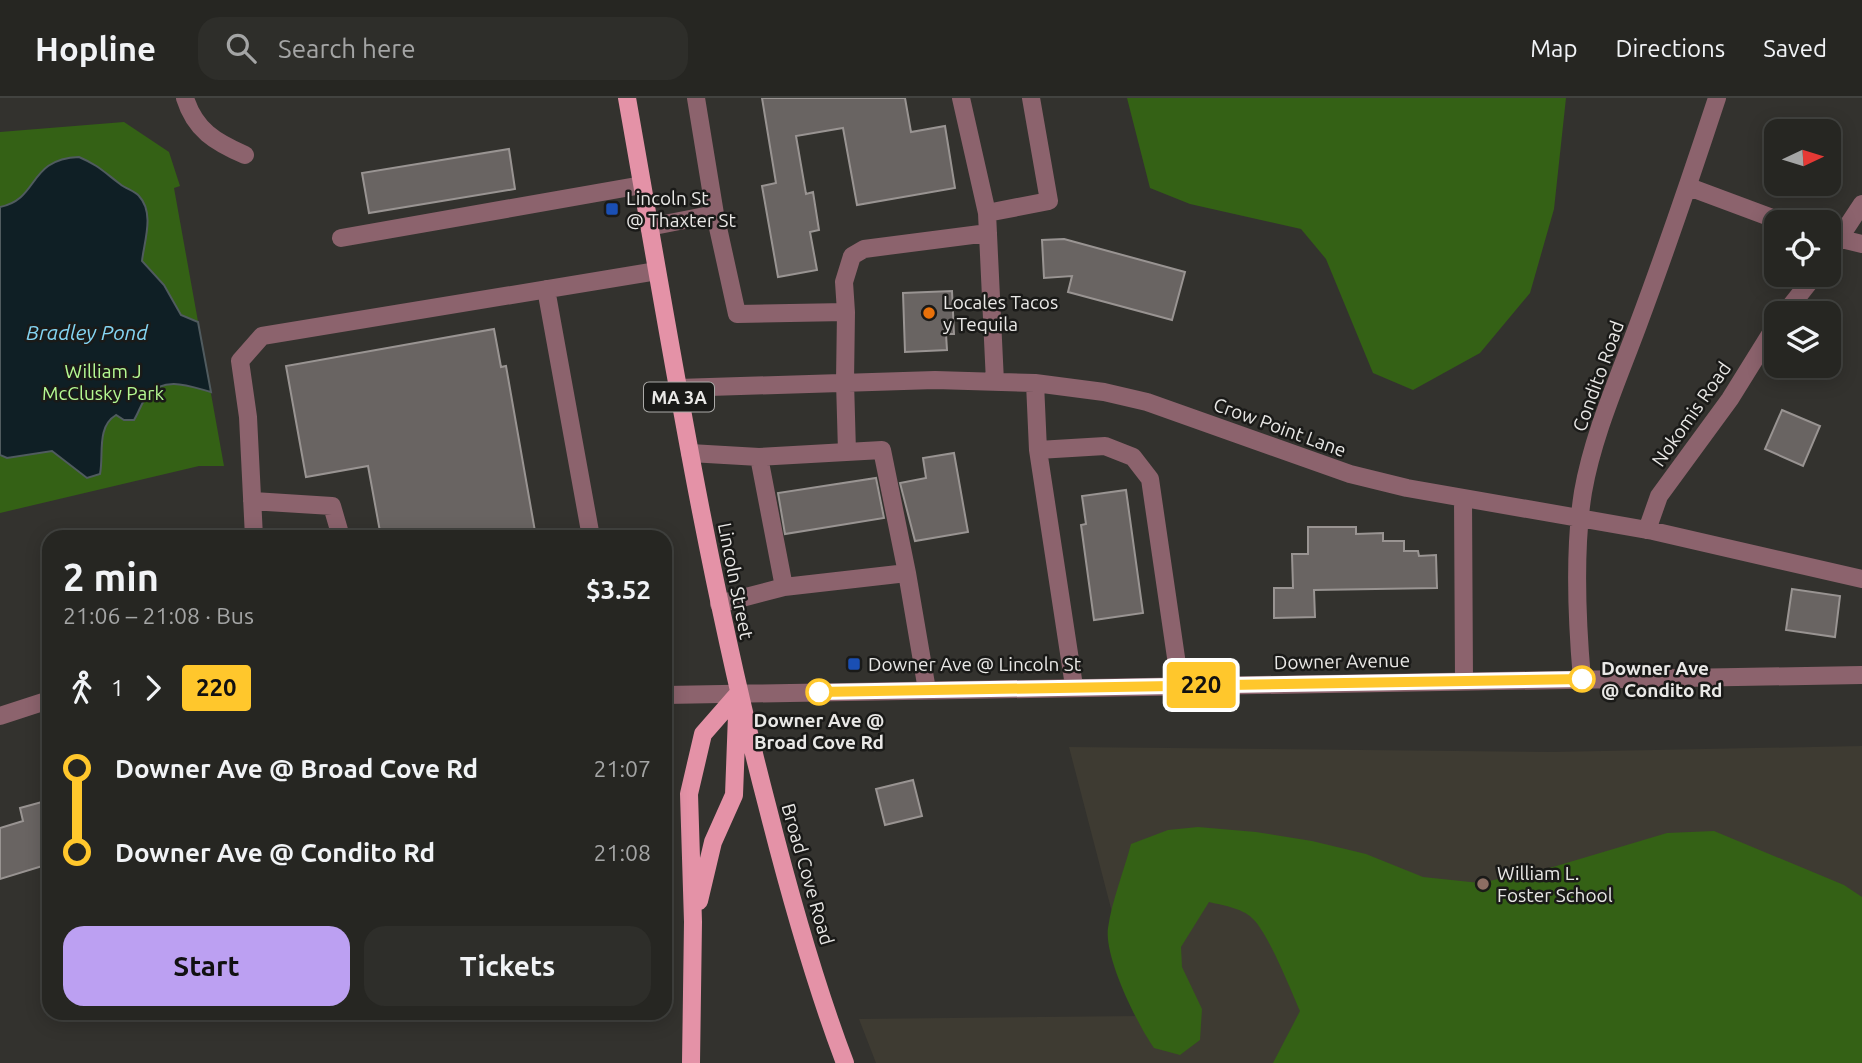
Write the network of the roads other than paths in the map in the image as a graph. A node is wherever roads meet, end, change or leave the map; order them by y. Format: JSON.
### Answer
{"nodes":[{"id":1,"x":185,"y":98,"type":"edge"},
{"id":2,"x":627,"y":98,"type":"edge"},
{"id":3,"x":696,"y":98,"type":"edge"},
{"id":4,"x":961,"y":98,"type":"edge"},
{"id":5,"x":1031,"y":98,"type":"edge"},
{"id":6,"x":1717,"y":98,"type":"edge"},
{"id":7,"x":245,"y":155,"type":"dead end"},
{"id":8,"x":642,"y":186,"type":"junction"},
{"id":9,"x":1689,"y":187,"type":"junction"},
{"id":10,"x":1862,"y":204,"type":"edge"},
{"id":11,"x":987,"y":213,"type":"junction"},
{"id":12,"x":715,"y":215,"type":"junction"},
{"id":13,"x":1764,"y":215,"type":"edge"},
{"id":14,"x":649,"y":227,"type":"junction"},
{"id":15,"x":1841,"y":231,"type":"edge"},
{"id":16,"x":988,"y":233,"type":"junction"},
{"id":17,"x":341,"y":237,"type":"dead end"},
{"id":18,"x":1841,"y":243,"type":"edge"},
{"id":19,"x":1862,"y":244,"type":"edge"},
{"id":20,"x":657,"y":271,"type":"junction"},
{"id":21,"x":1806,"y":287,"type":"edge"},
{"id":22,"x":546,"y":289,"type":"junction"},
{"id":23,"x":1794,"y":301,"type":"edge"},
{"id":24,"x":846,"y":312,"type":"junction"},
{"id":25,"x":1764,"y":341,"type":"edge"},
{"id":26,"x":845,"y":382,"type":"junction"},
{"id":27,"x":995,"y":382,"type":"junction"},
{"id":28,"x":1035,"y":383,"type":"junction"},
{"id":29,"x":678,"y":388,"type":"junction"},
{"id":30,"x":1038,"y":450,"type":"junction"},
{"id":31,"x":847,"y":452,"type":"junction"},
{"id":32,"x":690,"y":453,"type":"junction"},
{"id":33,"x":759,"y":457,"type":"junction"},
{"id":34,"x":1463,"y":499,"type":"junction"},
{"id":35,"x":252,"y":501,"type":"junction"},
{"id":36,"x":1581,"y":519,"type":"junction"},
{"id":37,"x":254,"y":530,"type":"edge"},
{"id":38,"x":339,"y":530,"type":"edge"},
{"id":39,"x":590,"y":530,"type":"edge"},
{"id":40,"x":1647,"y":530,"type":"junction"},
{"id":41,"x":907,"y":573,"type":"junction"},
{"id":42,"x":1862,"y":579,"type":"edge"},
{"id":43,"x":784,"y":587,"type":"junction"},
{"id":44,"x":719,"y":604,"type":"junction"},
{"id":45,"x":1862,"y":675,"type":"edge"},
{"id":46,"x":1582,"y":679,"type":"junction"},
{"id":47,"x":1464,"y":680,"type":"junction"},
{"id":48,"x":1180,"y":685,"type":"junction"},
{"id":49,"x":1074,"y":686,"type":"junction"},
{"id":50,"x":927,"y":690,"type":"junction"},
{"id":51,"x":738,"y":694,"type":"junction"},
{"id":52,"x":672,"y":695,"type":"edge"},
{"id":53,"x":42,"y":701,"type":"edge"},
{"id":54,"x":0,"y":716,"type":"edge"},
{"id":55,"x":693,"y":922,"type":"junction"},
{"id":56,"x":691,"y":1063,"type":"edge"},
{"id":57,"x":845,"y":1063,"type":"edge"}],
"edges":[{"from":1,"to":7,"type":"street"},
{"from":2,"to":8,"type":"main road","name":"Lincoln Street","number":"MA 3A"},
{"from":3,"to":12,"type":"street"},
{"from":4,"to":11,"type":"street"},
{"from":5,"to":11,"type":"street"},
{"from":6,"to":9,"type":"street","name":"Condito Road"},
{"from":8,"to":14,"type":"main road","name":"Lincoln Street","number":"MA 3A"},
{"from":8,"to":17,"type":"street"},
{"from":9,"to":13,"type":"street"},
{"from":9,"to":36,"type":"street","name":"Condito Road"},
{"from":10,"to":15,"type":"street"},
{"from":11,"to":16,"type":"street"},
{"from":12,"to":14,"type":"street"},
{"from":12,"to":24,"type":"street"},
{"from":14,"to":20,"type":"main road","name":"Lincoln Street","number":"MA 3A"},
{"from":16,"to":24,"type":"street"},
{"from":16,"to":27,"type":"street"},
{"from":18,"to":19,"type":"street"},
{"from":20,"to":22,"type":"street"},
{"from":20,"to":29,"type":"main road","name":"Lincoln Street","number":"MA 3A"},
{"from":21,"to":23,"type":"street"},
{"from":22,"to":35,"type":"street"},
{"from":22,"to":39,"type":"street"},
{"from":24,"to":26,"type":"street"},
{"from":25,"to":40,"type":"street","name":"Nokomis Road"},
{"from":26,"to":27,"type":"street","name":"Crow Point Lane"},
{"from":26,"to":29,"type":"street","name":"Crow Point Lane"},
{"from":26,"to":31,"type":"street"},
{"from":27,"to":28,"type":"street","name":"Crow Point Lane"},
{"from":28,"to":30,"type":"street"},
{"from":28,"to":34,"type":"street","name":"Crow Point Lane"},
{"from":29,"to":32,"type":"main road","name":"Lincoln Street","number":"MA 3A"},
{"from":30,"to":48,"type":"street"},
{"from":30,"to":49,"type":"street"},
{"from":31,"to":33,"type":"street"},
{"from":31,"to":41,"type":"street"},
{"from":32,"to":33,"type":"street"},
{"from":32,"to":44,"type":"main road","name":"Lincoln Street","number":"MA 3A"},
{"from":33,"to":43,"type":"street"},
{"from":34,"to":36,"type":"street","name":"Crow Point Lane"},
{"from":34,"to":47,"type":"street"},
{"from":35,"to":37,"type":"street"},
{"from":35,"to":38,"type":"street"},
{"from":36,"to":40,"type":"street","name":"Crow Point Lane"},
{"from":36,"to":46,"type":"street","name":"Condito Road"},
{"from":40,"to":42,"type":"street","name":"Crow Point Lane"},
{"from":41,"to":43,"type":"street"},
{"from":41,"to":50,"type":"street"},
{"from":43,"to":44,"type":"street"},
{"from":44,"to":51,"type":"main road","name":"Lincoln Street","number":"MA 3A"},
{"from":45,"to":46,"type":"street","name":"Downer Avenue"},
{"from":46,"to":47,"type":"street","name":"Downer Avenue"},
{"from":47,"to":48,"type":"street","name":"Downer Avenue"},
{"from":48,"to":49,"type":"street","name":"Downer Avenue"},
{"from":49,"to":50,"type":"street","name":"Downer Avenue"},
{"from":50,"to":51,"type":"street","name":"Downer Avenue"},
{"from":51,"to":52,"type":"street","name":"Downer Avenue"},
{"from":51,"to":55,"type":"main road"},
{"from":51,"to":55,"type":"main road"},
{"from":51,"to":57,"type":"main road","name":"Broad Cove Road","number":"MA 3A"},
{"from":53,"to":54,"type":"street"},
{"from":55,"to":56,"type":"main road"}]}
